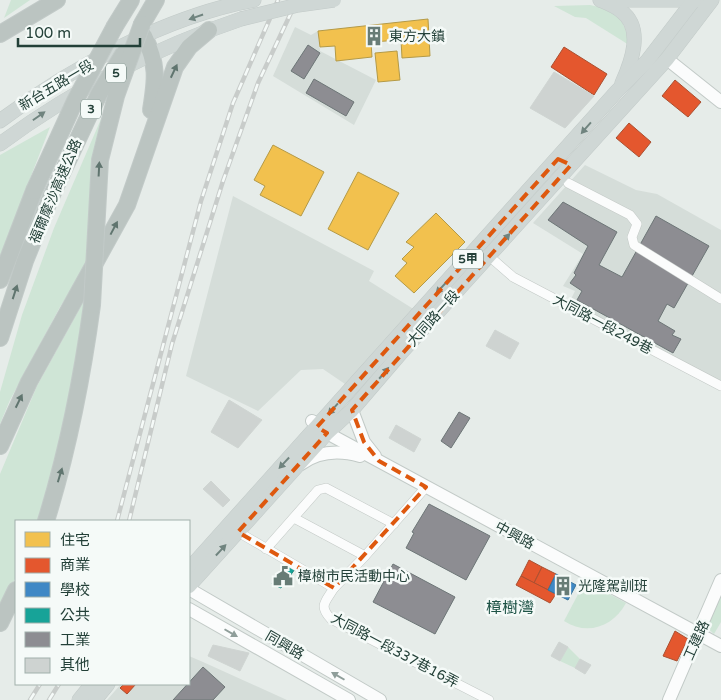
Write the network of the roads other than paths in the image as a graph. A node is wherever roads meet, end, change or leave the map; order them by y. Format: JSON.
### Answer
{"nodes":[{"id":1,"x":57,"y":0,"type":"edge"},
{"id":2,"x":131,"y":0,"type":"edge"},
{"id":3,"x":334,"y":0,"type":"edge"},
{"id":4,"x":600,"y":0,"type":"edge"},
{"id":5,"x":622,"y":0,"type":"edge"},
{"id":6,"x":696,"y":0,"type":"edge"},
{"id":7,"x":712,"y":0,"type":"edge"},
{"id":8,"x":248,"y":1,"type":"edge"},
{"id":9,"x":40,"y":11,"type":"junction"},
{"id":10,"x":148,"y":18,"type":"edge"},
{"id":11,"x":209,"y":30,"type":"junction"},
{"id":12,"x":0,"y":34,"type":"edge"},
{"id":13,"x":0,"y":41,"type":"edge"},
{"id":14,"x":153,"y":54,"type":"junction"},
{"id":15,"x":667,"y":59,"type":"junction"},
{"id":16,"x":617,"y":91,"type":"junction"},
{"id":17,"x":721,"y":102,"type":"edge"},
{"id":18,"x":0,"y":121,"type":"edge"},
{"id":19,"x":0,"y":144,"type":"edge"},
{"id":20,"x":145,"y":149,"type":"junction"},
{"id":21,"x":558,"y":159,"type":"junction"},
{"id":22,"x":571,"y":165,"type":"junction"},
{"id":23,"x":568,"y":183,"type":"dead end"},
{"id":24,"x":489,"y":256,"type":"junction"},
{"id":25,"x":0,"y":280,"type":"edge"},
{"id":26,"x":721,"y":299,"type":"edge"},
{"id":27,"x":0,"y":338,"type":"edge"},
{"id":28,"x":394,"y":350,"type":"junction"},
{"id":29,"x":721,"y":386,"type":"edge"},
{"id":30,"x":352,"y":410,"type":"junction"},
{"id":31,"x":319,"y":427,"type":"junction"},
{"id":32,"x":0,"y":446,"type":"edge"},
{"id":33,"x":380,"y":462,"type":"junction"},
{"id":34,"x":294,"y":470,"type":"junction"},
{"id":35,"x":426,"y":487,"type":"junction"},
{"id":36,"x":294,"y":518,"type":"junction"},
{"id":37,"x":46,"y":520,"type":"edge"},
{"id":38,"x":394,"y":524,"type":"junction"},
{"id":39,"x":238,"y":532,"type":"junction"},
{"id":40,"x":266,"y":549,"type":"junction"},
{"id":41,"x":365,"y":556,"type":"junction"},
{"id":42,"x":190,"y":568,"type":"edge"},
{"id":43,"x":721,"y":580,"type":"edge"},
{"id":44,"x":190,"y":587,"type":"edge"},
{"id":45,"x":334,"y":588,"type":"junction"},
{"id":46,"x":190,"y":589,"type":"edge"},
{"id":47,"x":15,"y":592,"type":"edge"},
{"id":48,"x":190,"y":610,"type":"edge"},
{"id":49,"x":0,"y":623,"type":"edge"},
{"id":50,"x":699,"y":634,"type":"junction"},
{"id":51,"x":721,"y":646,"type":"edge"},
{"id":52,"x":91,"y":685,"type":"edge"},
{"id":53,"x":107,"y":685,"type":"edge"},
{"id":54,"x":79,"y":700,"type":"edge"},
{"id":55,"x":94,"y":700,"type":"edge"},
{"id":56,"x":348,"y":700,"type":"edge"},
{"id":57,"x":380,"y":700,"type":"edge"},
{"id":58,"x":489,"y":700,"type":"edge"},
{"id":59,"x":669,"y":700,"type":"edge"}],
"edges":[{"from":1,"to":9,"type":"highway"},
{"from":2,"to":25,"type":"highway","name":"福爾摩沙高速公路","number":"3","bridge":true},
{"from":3,"to":11,"type":"main road","name":"新台五路一段","number":"5","bridge":true},
{"from":4,"to":16,"type":"main road"},
{"from":5,"to":6,"type":"main road"},
{"from":6,"to":16,"type":"main road","name":"大同路一段","number":"5甲"},
{"from":7,"to":15,"type":"main road","name":"大同路一段","number":"5甲"},
{"from":8,"to":10,"type":"main road","name":"新台五路一段","number":"5","one_way":true},
{"from":9,"to":12,"type":"highway"},
{"from":9,"to":13,"type":"highway"},
{"from":10,"to":14,"type":"highway"},
{"from":10,"to":18,"type":"main road","name":"新台五路一段","number":"5"},
{"from":27,"to":10,"type":"highway","name":"福爾摩沙高速公路","number":"3","one_way":true,"bridge":true},
{"from":37,"to":10,"type":"highway","one_way":true,"bridge":true},
{"from":11,"to":14,"type":"main road","name":"新台五路一段","number":"5"},
{"from":20,"to":11,"type":"highway","one_way":true},
{"from":19,"to":14,"type":"main road","name":"新台五路一段","number":"5","one_way":true},
{"from":14,"to":20,"type":"highway"},
{"from":15,"to":17,"type":"street"},
{"from":15,"to":22,"type":"main road","name":"大同路一段","number":"5甲"},
{"from":16,"to":21,"type":"main road","name":"大同路一段","number":"5甲","one_way":true},
{"from":32,"to":20,"type":"highway","one_way":true},
{"from":21,"to":22,"type":"street"},
{"from":21,"to":28,"type":"main road","name":"大同路一段","number":"5甲","one_way":true},
{"from":24,"to":22,"type":"main road","name":"大同路一段","number":"5甲","one_way":true},
{"from":23,"to":26,"type":"street"},
{"from":24,"to":28,"type":"main road","name":"大同路一段","number":"5甲"},
{"from":24,"to":29,"type":"street","name":"大同路一段249巷"},
{"from":30,"to":28,"type":"main road","name":"大同路一段","number":"5甲","one_way":true},
{"from":28,"to":31,"type":"main road","name":"大同路一段","number":"5甲","one_way":true},
{"from":30,"to":31,"type":"main road","name":"大同路一段","number":"5甲"},
{"from":30,"to":33,"type":"street"},
{"from":31,"to":33,"type":"street","name":"中興路"},
{"from":31,"to":34,"type":"main road","name":"大同路一段","number":"5甲"},
{"from":31,"to":42,"type":"main road","name":"大同路一段","number":"5甲","one_way":true},
{"from":33,"to":34,"type":"street"},
{"from":33,"to":35,"type":"street","name":"中興路"},
{"from":34,"to":39,"type":"main road","name":"大同路一段","number":"5甲"},
{"from":35,"to":38,"type":"street"},
{"from":35,"to":50,"type":"street","name":"中興路"},
{"from":36,"to":38,"type":"street"},
{"from":36,"to":40,"type":"street"},
{"from":36,"to":41,"type":"street"},
{"from":38,"to":41,"type":"street"},
{"from":39,"to":40,"type":"street"},
{"from":44,"to":39,"type":"main road","name":"大同路一段","number":"5甲","one_way":true},
{"from":40,"to":45,"type":"street"},
{"from":41,"to":45,"type":"street"},
{"from":43,"to":50,"type":"street","name":"工建路"},
{"from":45,"to":58,"type":"street","name":"大同路一段337巷16弄"},
{"from":57,"to":46,"type":"street","name":"同興路","one_way":true},
{"from":47,"to":49,"type":"highway"},
{"from":48,"to":56,"type":"street","name":"同興路","one_way":true},
{"from":50,"to":51,"type":"street","name":"中興路"},
{"from":50,"to":59,"type":"street","name":"工建路"},
{"from":52,"to":54,"type":"main road"},
{"from":53,"to":55,"type":"main road"}]}
